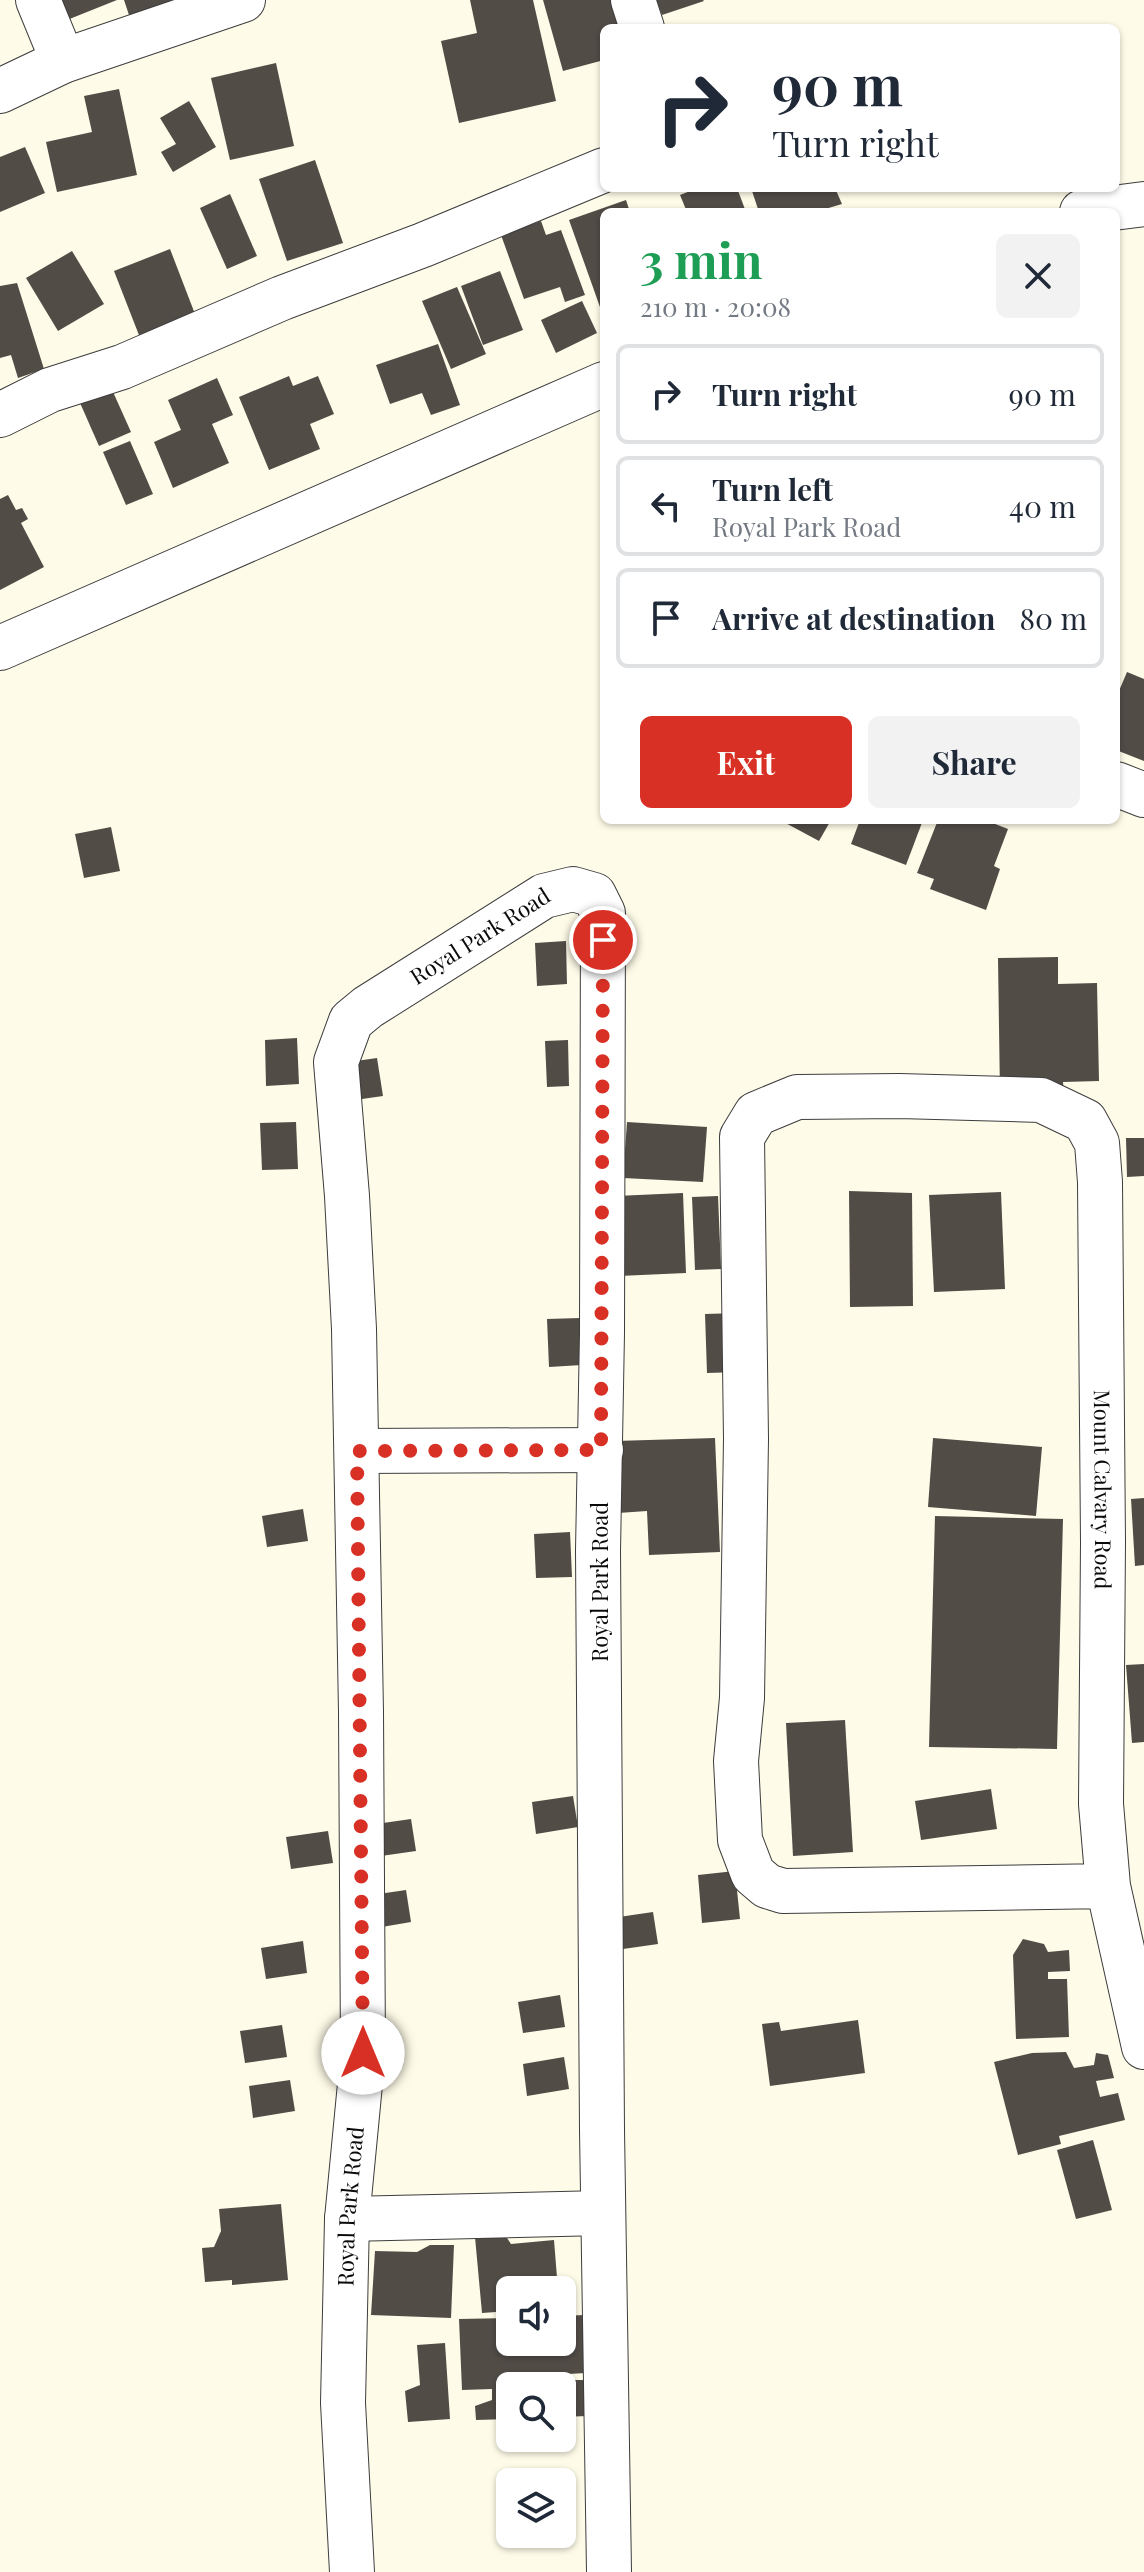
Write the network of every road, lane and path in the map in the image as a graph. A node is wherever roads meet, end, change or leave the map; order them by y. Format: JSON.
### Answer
{"nodes":[{"id":1,"x":38,"y":0,"type":"edge"},
{"id":2,"x":243,"y":0,"type":"edge"},
{"id":3,"x":633,"y":0,"type":"edge"},
{"id":4,"x":641,"y":24,"type":"edge"},
{"id":5,"x":63,"y":61,"type":"junction"},
{"id":6,"x":0,"y":91,"type":"edge"},
{"id":7,"x":600,"y":172,"type":"edge"},
{"id":8,"x":1144,"y":204,"type":"edge"},
{"id":9,"x":1113,"y":208,"type":"edge"},
{"id":10,"x":600,"y":386,"type":"edge"},
{"id":11,"x":0,"y":415,"type":"edge"},
{"id":12,"x":0,"y":648,"type":"edge"},
{"id":13,"x":1120,"y":786,"type":"edge"},
{"id":14,"x":1144,"y":795,"type":"edge"},
{"id":15,"x":601,"y":1450,"type":"junction"},
{"id":16,"x":357,"y":1451,"type":"junction"},
{"id":17,"x":1108,"y":1886,"type":"junction"},
{"id":18,"x":1144,"y":2047,"type":"edge"},
{"id":19,"x":603,"y":2213,"type":"junction"},
{"id":20,"x":347,"y":2219,"type":"junction"},
{"id":21,"x":352,"y":2572,"type":"edge"},
{"id":22,"x":609,"y":2572,"type":"edge"}],
"edges":[{"from":1,"to":5,"type":"street"},
{"from":2,"to":5,"type":"street"},
{"from":3,"to":4,"type":"street"},
{"from":5,"to":6,"type":"street"},
{"from":7,"to":11,"type":"street"},
{"from":8,"to":9,"type":"street"},
{"from":10,"to":12,"type":"street"},
{"from":13,"to":14,"type":"street"},
{"from":15,"to":16,"type":"street"},
{"from":15,"to":16,"type":"street","name":"Royal Park Road"},
{"from":15,"to":19,"type":"street","name":"Royal Park Road"},
{"from":16,"to":20,"type":"street","name":"Royal Park Road"},
{"from":17,"to":17,"type":"street","name":"Mount Calvary Road"},
{"from":17,"to":18,"type":"street","name":"Mount Calvary Road"},
{"from":19,"to":20,"type":"street"},
{"from":19,"to":22,"type":"street","name":"Royal Park Road"},
{"from":20,"to":21,"type":"street","name":"Royal Park Road"}]}
